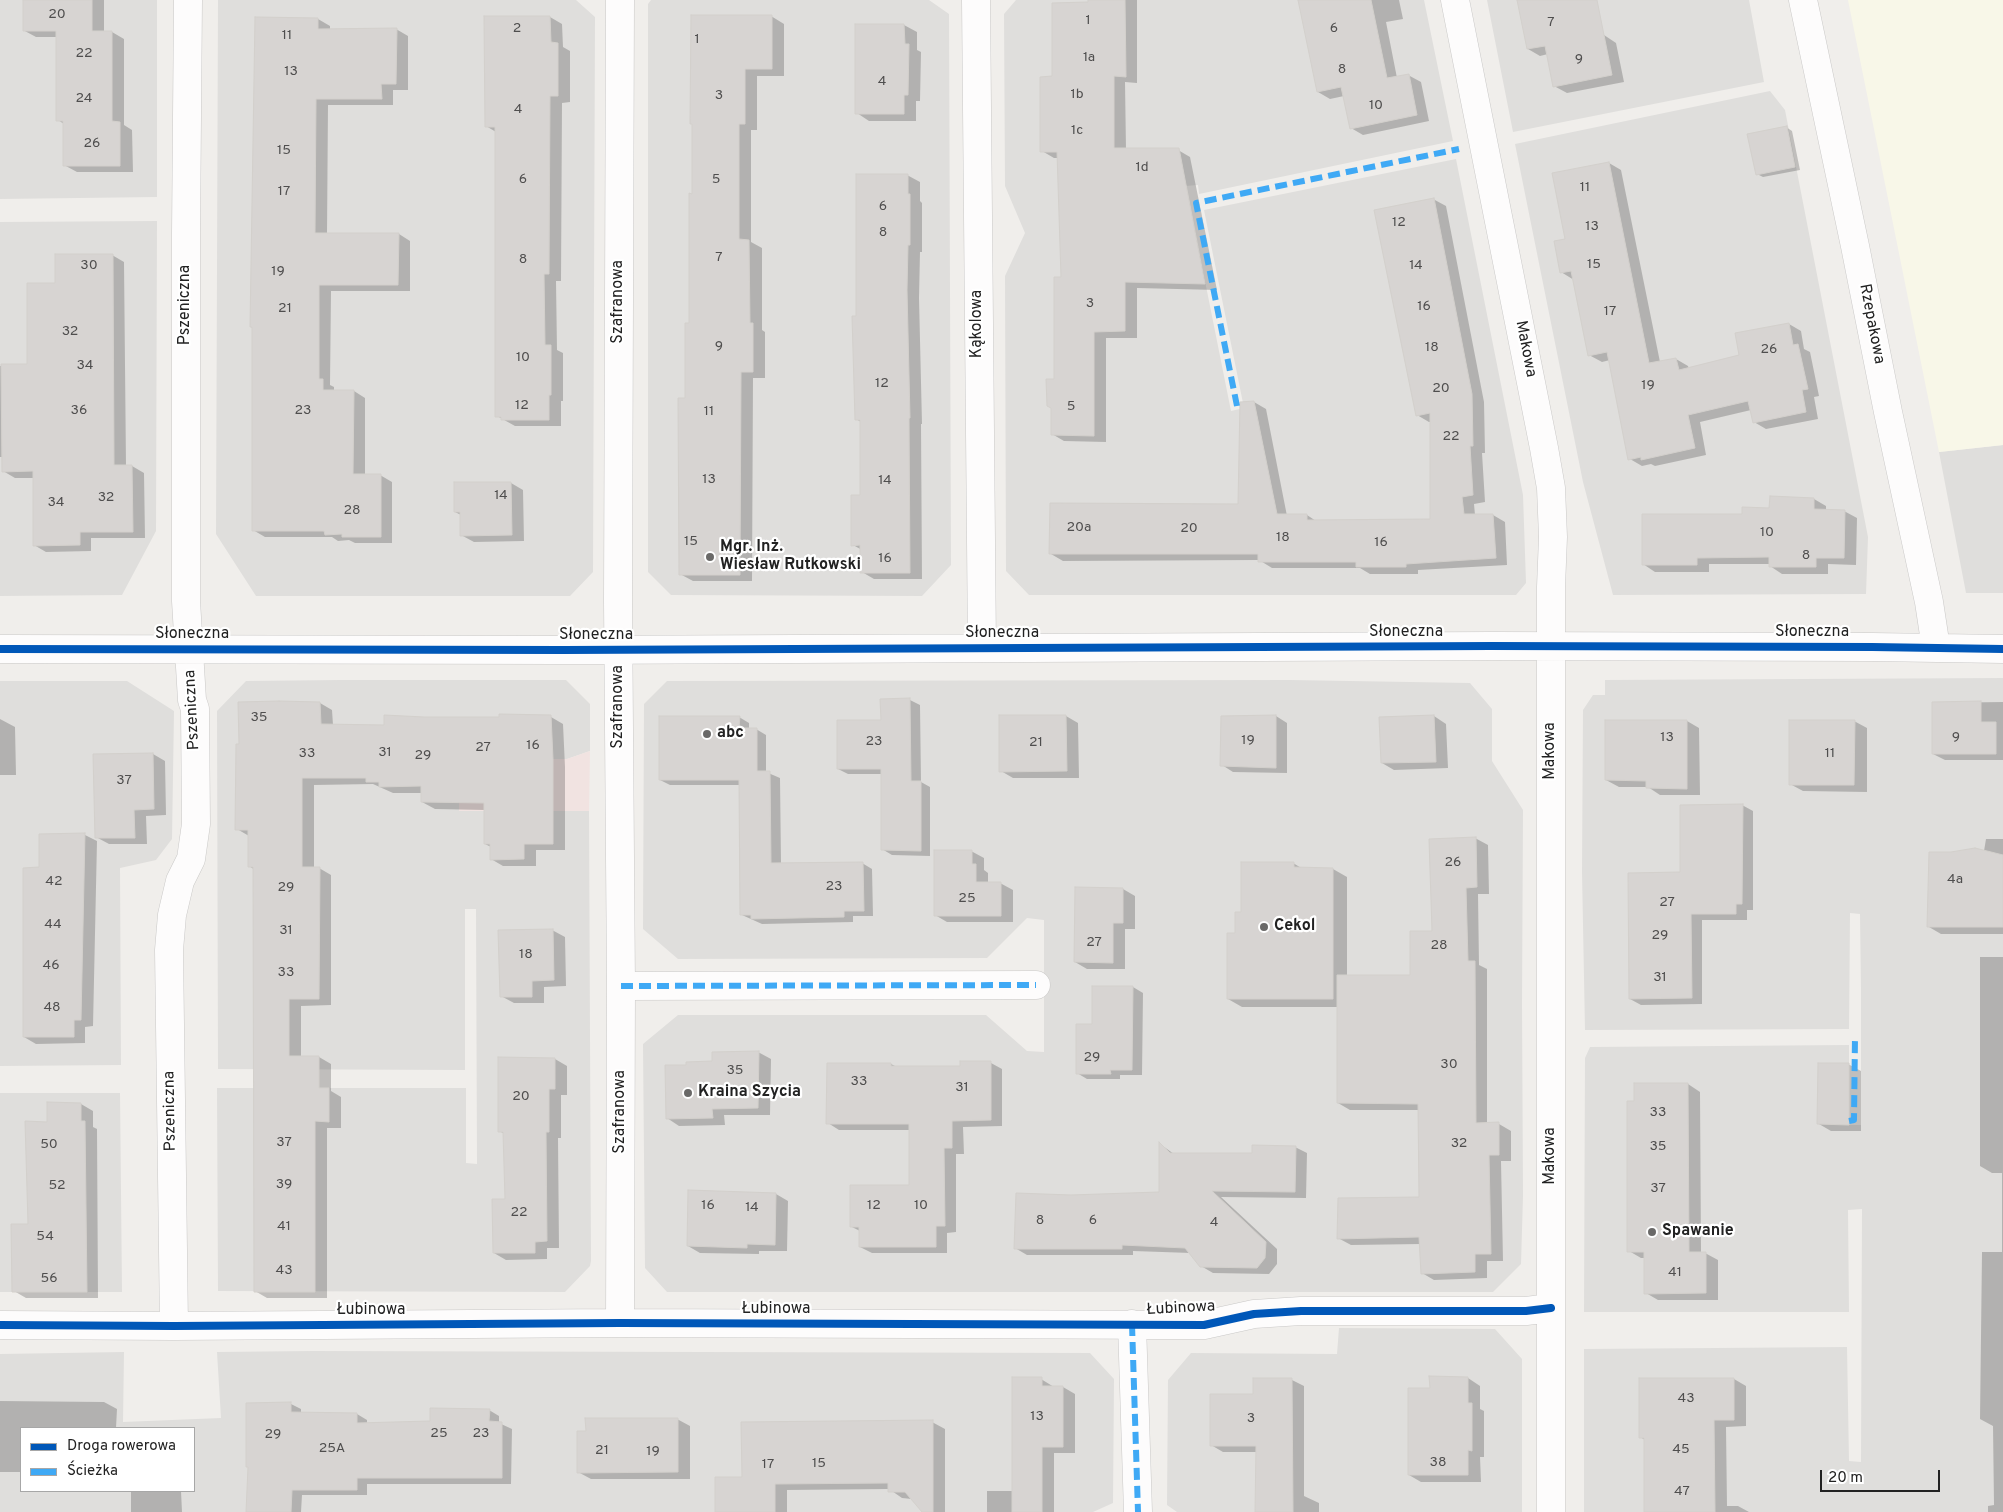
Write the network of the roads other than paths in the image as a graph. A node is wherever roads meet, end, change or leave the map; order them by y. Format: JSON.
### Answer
{"nodes":[{"id":1,"x":188,"y":0,"type":"edge"},
{"id":2,"x":620,"y":0,"type":"edge"},
{"id":3,"x":976,"y":0,"type":"edge"},
{"id":4,"x":1454,"y":0,"type":"edge"},
{"id":5,"x":1803,"y":0,"type":"edge"},
{"id":6,"x":1551,"y":646,"type":"junction"},
{"id":7,"x":0,"y":648,"type":"edge"},
{"id":8,"x":982,"y":648,"type":"junction"},
{"id":9,"x":1936,"y":648,"type":"junction"},
{"id":10,"x":190,"y":649,"type":"junction"},
{"id":11,"x":2003,"y":649,"type":"edge"},
{"id":12,"x":618,"y":650,"type":"junction"},
{"id":13,"x":1036,"y":985,"type":"dead end"},
{"id":14,"x":621,"y":986,"type":"junction"},
{"id":15,"x":1551,"y":1308,"type":"junction"},
{"id":16,"x":620,"y":1323,"type":"junction"},
{"id":17,"x":1132,"y":1324,"type":"junction"},
{"id":18,"x":0,"y":1325,"type":"edge"},
{"id":19,"x":174,"y":1326,"type":"junction"},
{"id":20,"x":1138,"y":1512,"type":"edge"},
{"id":21,"x":1551,"y":1512,"type":"edge"}],
"edges":[{"from":1,"to":10,"type":"street","name":"Pszeniczna"},
{"from":2,"to":12,"type":"street","name":"Szafranowa"},
{"from":3,"to":8,"type":"street","name":"Kąkolowa"},
{"from":4,"to":6,"type":"street","name":"Makowa"},
{"from":5,"to":9,"type":"street","name":"Rzepakowa"},
{"from":6,"to":8,"type":"street","name":"Słoneczna"},
{"from":6,"to":9,"type":"street","name":"Słoneczna"},
{"from":6,"to":15,"type":"street","name":"Makowa"},
{"from":7,"to":10,"type":"street","name":"Słoneczna"},
{"from":8,"to":12,"type":"street","name":"Słoneczna"},
{"from":9,"to":11,"type":"street","name":"Słoneczna"},
{"from":10,"to":12,"type":"street","name":"Słoneczna"},
{"from":10,"to":19,"type":"street","name":"Pszeniczna"},
{"from":12,"to":14,"type":"street","name":"Szafranowa"},
{"from":13,"to":14,"type":"street"},
{"from":14,"to":16,"type":"street","name":"Szafranowa"},
{"from":15,"to":17,"type":"street","name":"Łubinowa"},
{"from":15,"to":21,"type":"street","name":"Makowa"},
{"from":16,"to":17,"type":"street","name":"Łubinowa"},
{"from":16,"to":19,"type":"street","name":"Łubinowa"},
{"from":17,"to":20,"type":"street"},
{"from":18,"to":19,"type":"street","name":"Łubinowa"}]}
